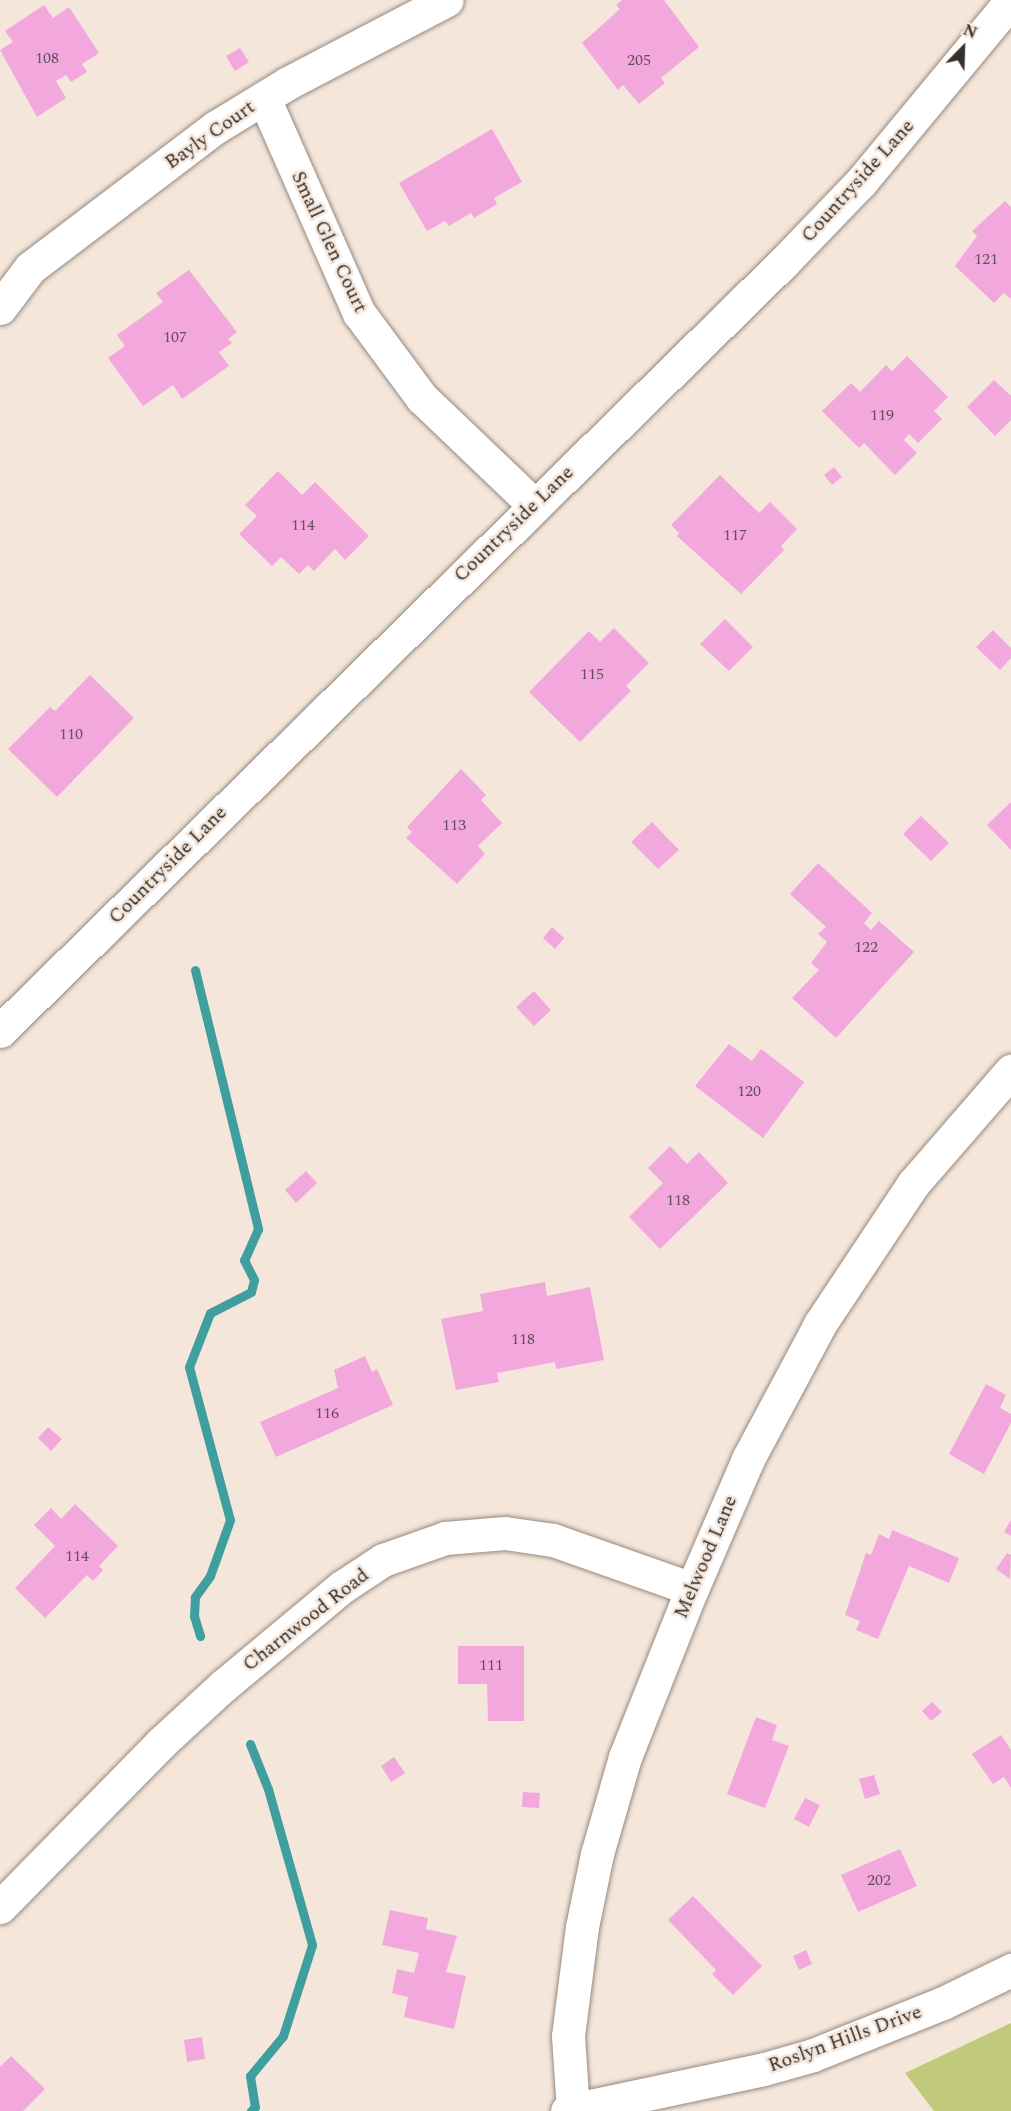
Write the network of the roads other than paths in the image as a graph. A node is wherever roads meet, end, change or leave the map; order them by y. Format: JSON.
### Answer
{"nodes":[{"id":1,"x":447,"y":0,"type":"edge"},
{"id":2,"x":1011,"y":1,"type":"edge"},
{"id":3,"x":264,"y":98,"type":"junction"},
{"id":4,"x":0,"y":308,"type":"edge"},
{"id":5,"x":534,"y":505,"type":"junction"},
{"id":6,"x":0,"y":1031,"type":"edge"},
{"id":7,"x":1011,"y":1071,"type":"edge"},
{"id":8,"x":692,"y":1589,"type":"junction"},
{"id":9,"x":0,"y":1907,"type":"edge"},
{"id":10,"x":1011,"y":1970,"type":"edge"},
{"id":11,"x":571,"y":2110,"type":"edge"}],
"edges":[{"from":1,"to":3,"type":"street","name":"Bayly Court"},
{"from":2,"to":5,"type":"street","name":"Countryside Lane"},
{"from":3,"to":4,"type":"street","name":"Bayly Court"},
{"from":3,"to":5,"type":"street","name":"Small Glen Court"},
{"from":5,"to":6,"type":"street","name":"Countryside Lane"},
{"from":7,"to":8,"type":"street","name":"Melwood Lane"},
{"from":8,"to":9,"type":"street","name":"Charnwood Road"},
{"from":8,"to":11,"type":"street","name":"Melwood Lane"},
{"from":10,"to":11,"type":"street","name":"Roslyn Hills Drive"}]}
